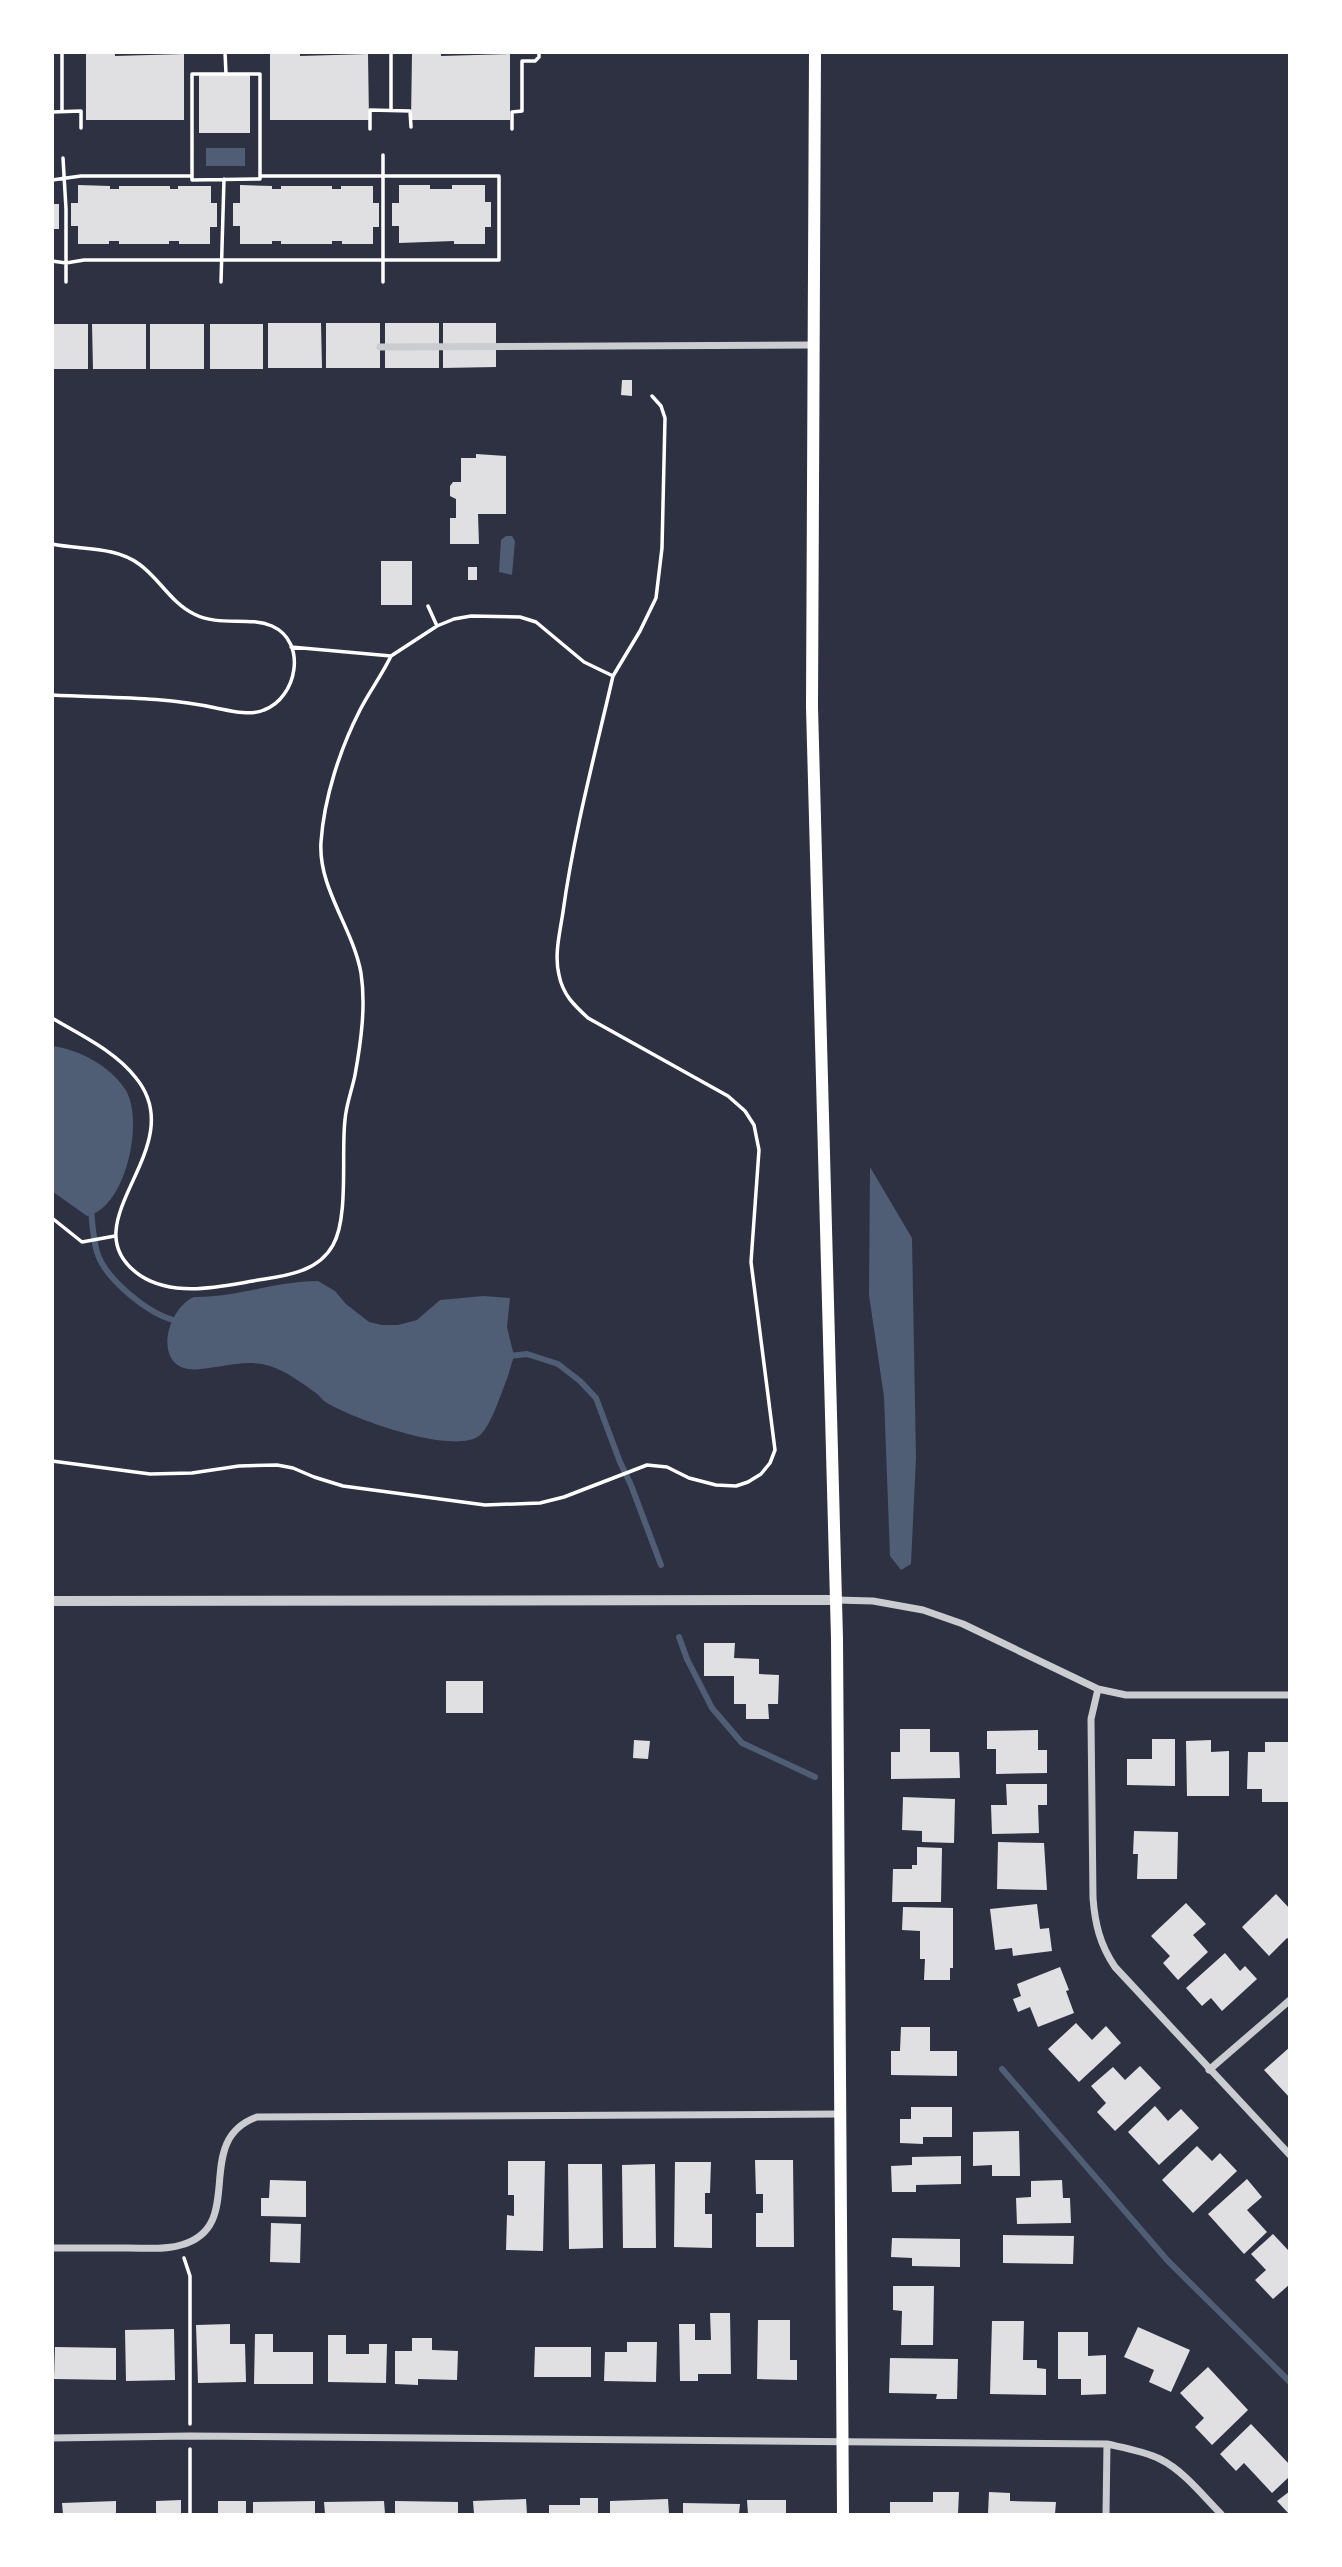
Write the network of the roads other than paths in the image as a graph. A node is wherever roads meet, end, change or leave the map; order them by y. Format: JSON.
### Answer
{"nodes":[{"id":1,"x":815,"y":52,"type":"edge"},
{"id":2,"x":814,"y":345,"type":"junction"},
{"id":3,"x":380,"y":347,"type":"dead end"},
{"id":4,"x":836,"y":1600,"type":"junction"},
{"id":5,"x":52,"y":1601,"type":"edge"},
{"id":6,"x":1098,"y":1689,"type":"junction"},
{"id":7,"x":1290,"y":1695,"type":"edge"},
{"id":8,"x":1290,"y":2000,"type":"edge"},
{"id":9,"x":1209,"y":2070,"type":"junction"},
{"id":10,"x":841,"y":2115,"type":"junction"},
{"id":11,"x":1290,"y":2155,"type":"edge"},
{"id":12,"x":52,"y":2248,"type":"edge"},
{"id":13,"x":52,"y":2438,"type":"edge"},
{"id":14,"x":842,"y":2441,"type":"junction"},
{"id":15,"x":1107,"y":2444,"type":"junction"},
{"id":16,"x":843,"y":2515,"type":"edge"},
{"id":17,"x":1106,"y":2515,"type":"edge"},
{"id":18,"x":1221,"y":2515,"type":"edge"}],
"edges":[{"from":1,"to":2,"type":"main road"},
{"from":2,"to":3,"type":"street"},
{"from":2,"to":4,"type":"main road"},
{"from":4,"to":5,"type":"street"},
{"from":4,"to":6,"type":"street"},
{"from":4,"to":10,"type":"main road"},
{"from":6,"to":7,"type":"street"},
{"from":6,"to":9,"type":"street"},
{"from":8,"to":9,"type":"street"},
{"from":9,"to":11,"type":"street"},
{"from":10,"to":12,"type":"street"},
{"from":10,"to":14,"type":"main road"},
{"from":13,"to":14,"type":"street"},
{"from":14,"to":15,"type":"street"},
{"from":14,"to":16,"type":"main road"},
{"from":15,"to":17,"type":"street"},
{"from":15,"to":18,"type":"street"}]}
